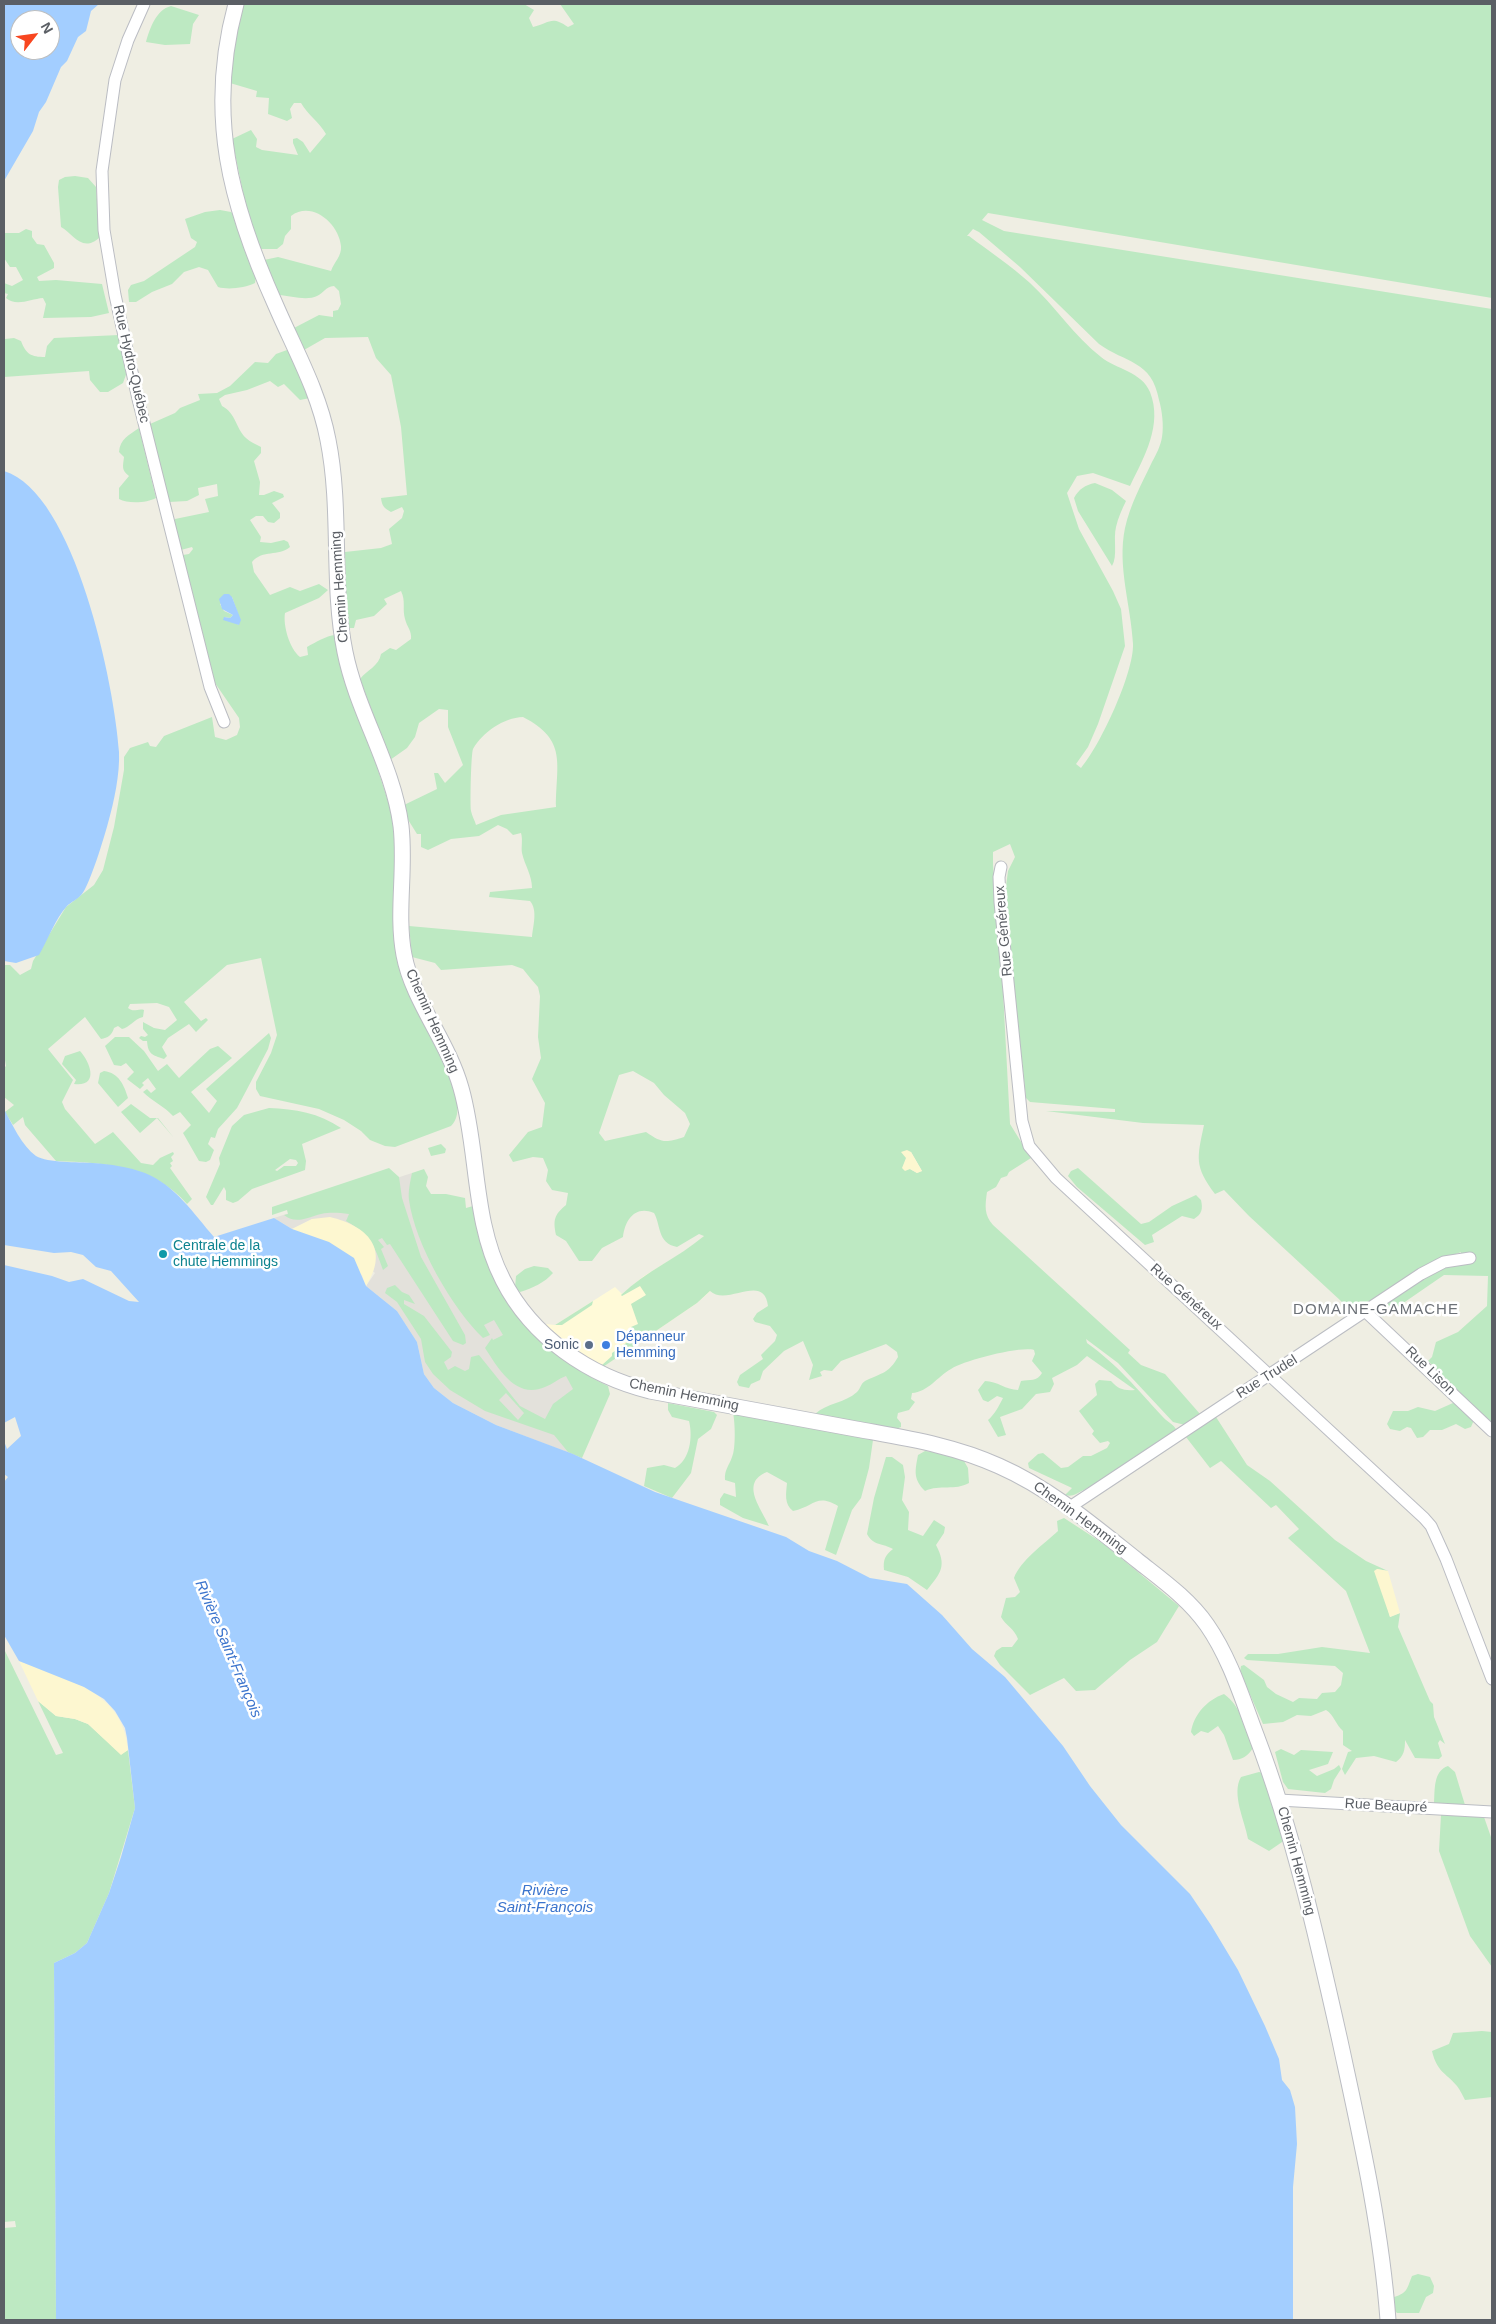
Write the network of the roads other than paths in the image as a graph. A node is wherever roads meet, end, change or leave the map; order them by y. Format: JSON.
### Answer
{"nodes":[{"id":1,"x":144,"y":4,"type":"edge"},
{"id":2,"x":236,"y":4,"type":"edge"},
{"id":3,"x":224,"y":722,"type":"dead end"},
{"id":4,"x":1001,"y":867,"type":"dead end"},
{"id":5,"x":1470,"y":1258,"type":"dead end"},
{"id":6,"x":1366,"y":1312,"type":"junction"},
{"id":7,"x":1271,"y":1375,"type":"junction"},
{"id":8,"x":1492,"y":1431,"type":"edge"},
{"id":9,"x":1070,"y":1507,"type":"junction"},
{"id":10,"x":1492,"y":1679,"type":"edge"},
{"id":11,"x":1279,"y":1800,"type":"junction"},
{"id":12,"x":1492,"y":1812,"type":"edge"},
{"id":13,"x":1388,"y":2320,"type":"edge"}],
"edges":[{"from":1,"to":3,"type":"street","name":"Rue Hydro-Québec"},
{"from":2,"to":9,"type":"street","name":"Chemin Hemming"},
{"from":4,"to":7,"type":"street","name":"Rue Généreux"},
{"from":5,"to":6,"type":"street","name":"Rue Trudel"},
{"from":6,"to":7,"type":"street","name":"Rue Trudel"},
{"from":6,"to":8,"type":"street","name":"Rue Lison"},
{"from":7,"to":9,"type":"street","name":"Rue Trudel"},
{"from":7,"to":10,"type":"street","name":"Rue Généreux"},
{"from":9,"to":11,"type":"street","name":"Chemin Hemming"},
{"from":11,"to":12,"type":"street","name":"Rue Beaupré"},
{"from":11,"to":13,"type":"street","name":"Chemin Hemming"}]}
